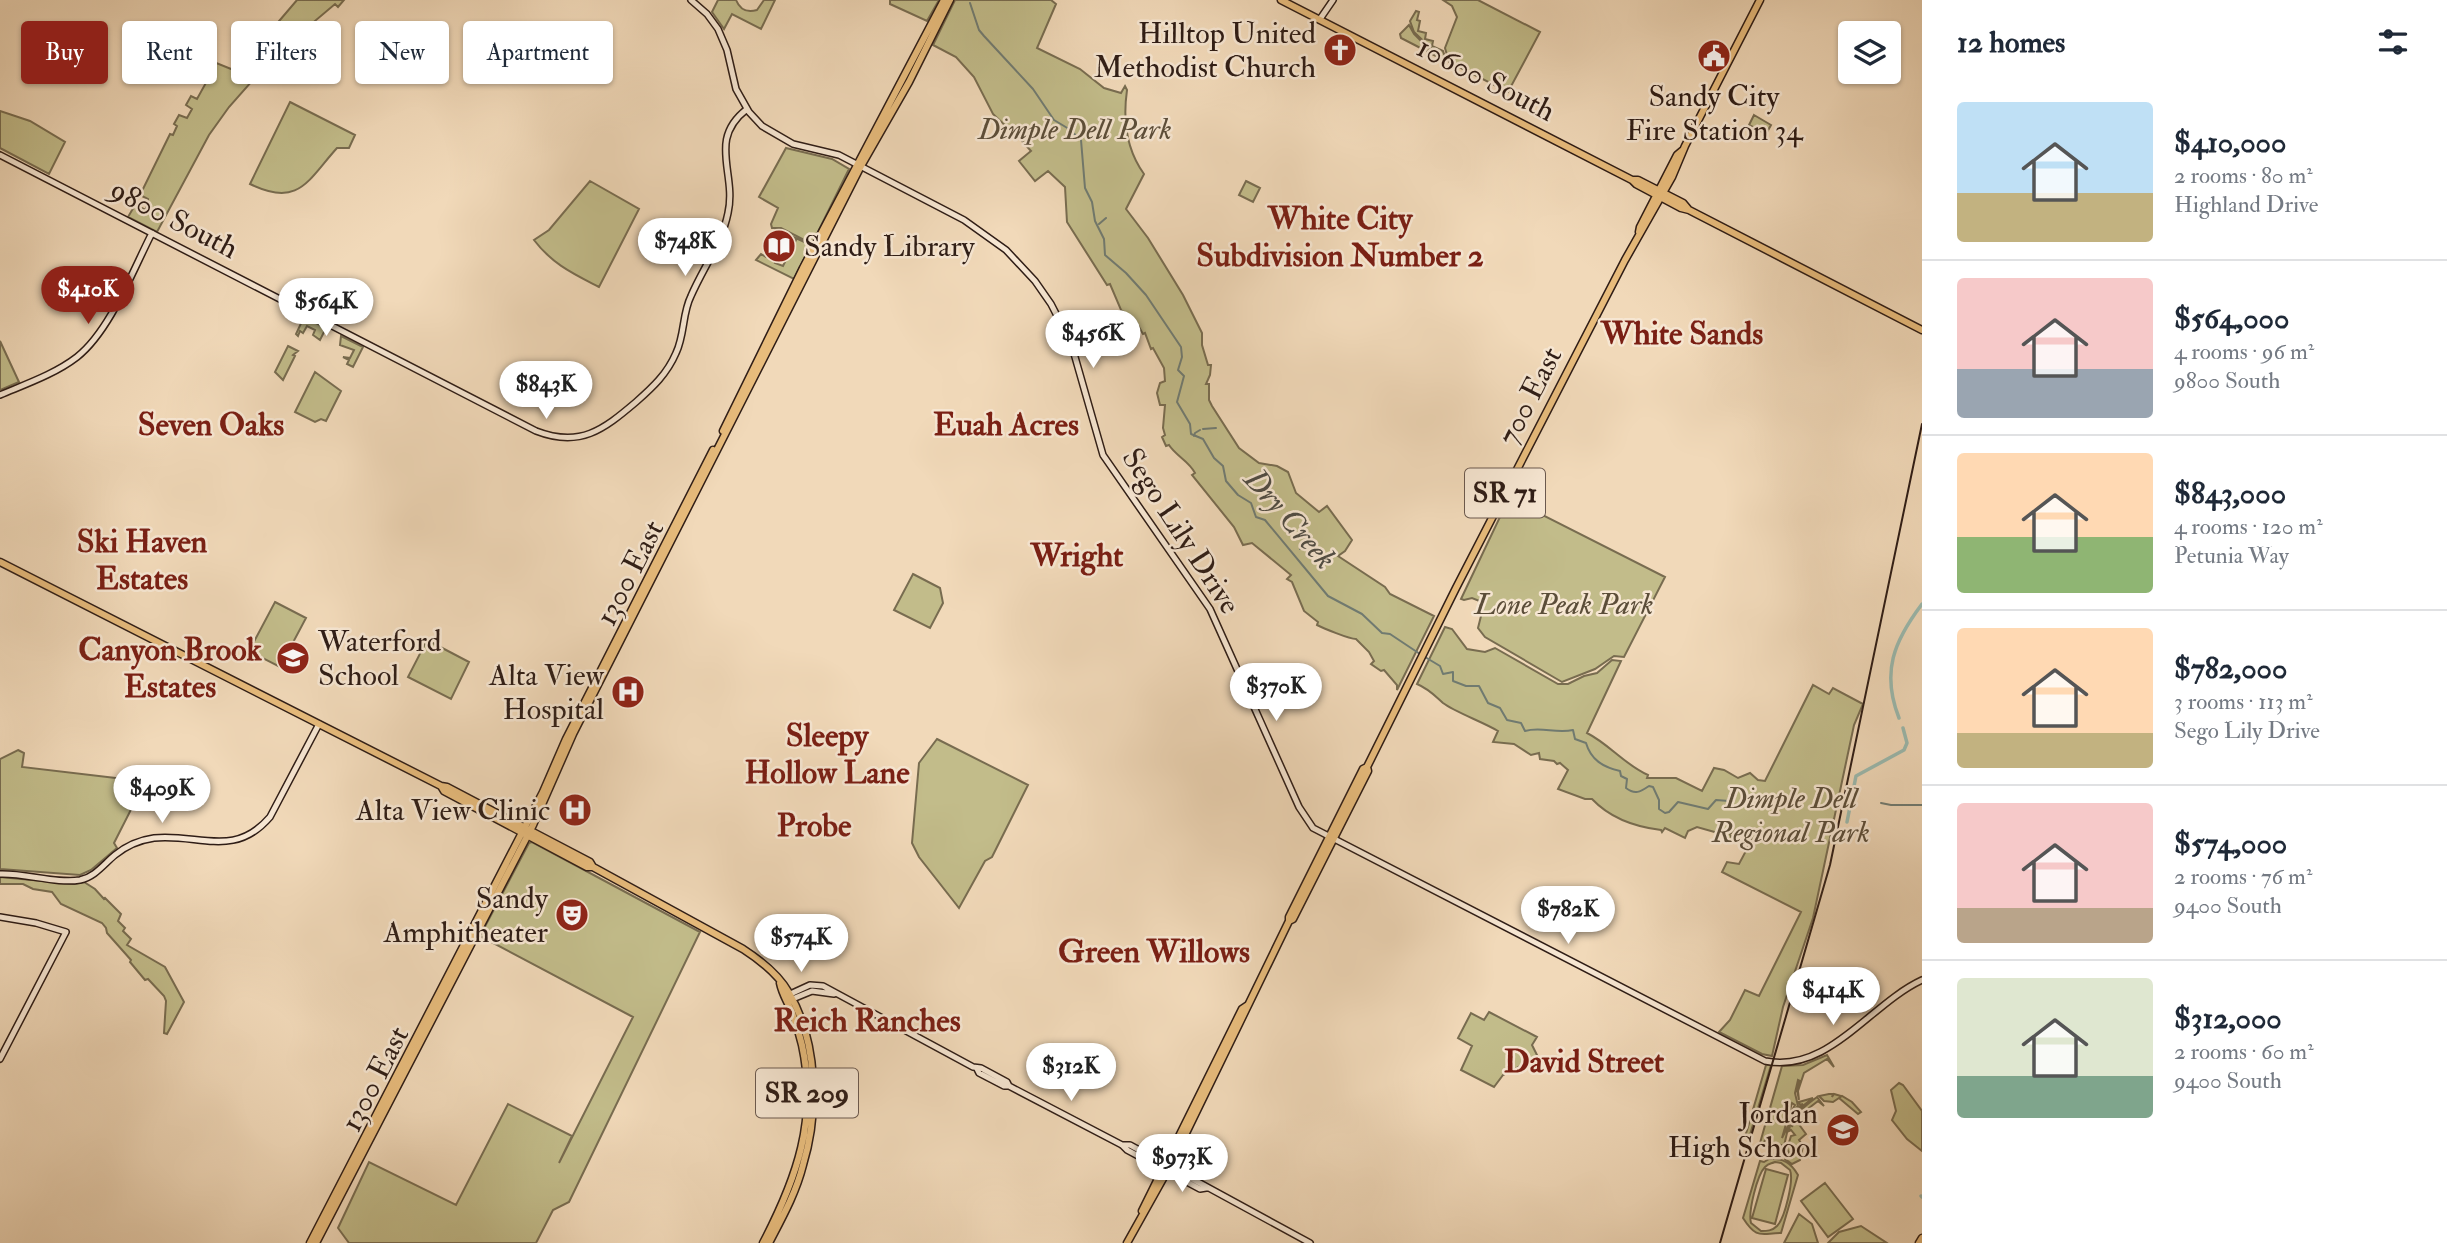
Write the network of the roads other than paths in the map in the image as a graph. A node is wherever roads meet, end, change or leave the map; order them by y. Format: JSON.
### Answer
{"nodes":[{"id":1,"x":691,"y":0,"type":"edge"},
{"id":2,"x":944,"y":0,"type":"edge"},
{"id":3,"x":950,"y":0,"type":"edge"},
{"id":4,"x":1281,"y":0,"type":"edge"},
{"id":5,"x":1333,"y":0,"type":"edge"},
{"id":6,"x":1760,"y":0,"type":"edge"},
{"id":7,"x":1320,"y":19,"type":"junction"},
{"id":8,"x":747,"y":109,"type":"junction"},
{"id":9,"x":884,"y":117,"type":"junction"},
{"id":10,"x":879,"y":135,"type":"junction"},
{"id":11,"x":0,"y":155,"type":"edge"},
{"id":12,"x":859,"y":165,"type":"junction"},
{"id":13,"x":1660,"y":194,"type":"junction"},
{"id":14,"x":152,"y":233,"type":"junction"},
{"id":15,"x":1922,"y":330,"type":"edge"},
{"id":16,"x":0,"y":395,"type":"edge"},
{"id":17,"x":0,"y":562,"type":"edge"},
{"id":18,"x":319,"y":724,"type":"junction"},
{"id":19,"x":526,"y":831,"type":"junction"},
{"id":20,"x":1331,"y":839,"type":"junction"},
{"id":21,"x":0,"y":874,"type":"edge"},
{"id":22,"x":0,"y":917,"type":"edge"},
{"id":23,"x":1922,"y":980,"type":"edge"},
{"id":24,"x":788,"y":998,"type":"junction"},
{"id":25,"x":0,"y":1059,"type":"edge"},
{"id":26,"x":1166,"y":1167,"type":"junction"},
{"id":27,"x":1922,"y":1238,"type":"edge"},
{"id":28,"x":310,"y":1243,"type":"edge"},
{"id":29,"x":316,"y":1243,"type":"edge"},
{"id":30,"x":765,"y":1243,"type":"edge"},
{"id":31,"x":1127,"y":1243,"type":"edge"},
{"id":32,"x":1310,"y":1243,"type":"edge"},
{"id":33,"x":1919,"y":1243,"type":"edge"}],
"edges":[{"from":1,"to":8,"type":"street","name":"Sego Lily Drive"},
{"from":2,"to":9,"type":"main road","name":"1300 East"},
{"from":3,"to":10,"type":"main road","name":"1300 East"},
{"from":4,"to":7,"type":"main road","name":"10600 South"},
{"from":5,"to":7,"type":"street"},
{"from":6,"to":13,"type":"main road","name":"700 East","number":"SR 71"},
{"from":7,"to":13,"type":"main road","name":"10600 South"},
{"from":8,"to":12,"type":"street","name":"Sego Lily Drive"},
{"from":8,"to":14,"type":"street","name":"9800 South"},
{"from":9,"to":10,"type":"main road"},
{"from":9,"to":12,"type":"main road","name":"1300 East"},
{"from":10,"to":12,"type":"main road","name":"1300 East"},
{"from":11,"to":14,"type":"street","name":"9800 South"},
{"from":12,"to":19,"type":"main road","name":"1300 East"},
{"from":12,"to":20,"type":"street","name":"Sego Lily Drive"},
{"from":13,"to":15,"type":"main road","name":"10600 South"},
{"from":13,"to":20,"type":"main road","name":"700 East","number":"SR 71"},
{"from":14,"to":16,"type":"street"},
{"from":17,"to":18,"type":"main road","number":"SR 209"},
{"from":18,"to":19,"type":"main road","number":"SR 209"},
{"from":18,"to":21,"type":"street"},
{"from":19,"to":24,"type":"main road","number":"SR 209"},
{"from":19,"to":28,"type":"main road","name":"1300 East"},
{"from":19,"to":29,"type":"main road","name":"1300 East"},
{"from":20,"to":23,"type":"street","name":"Sego Lily Drive"},
{"from":20,"to":26,"type":"main road","name":"700 East","number":"SR 71"},
{"from":22,"to":25,"type":"street"},
{"from":24,"to":26,"type":"street"},
{"from":24,"to":30,"type":"main road","number":"SR 209"},
{"from":24,"to":30,"type":"main road","number":"SR 209"},
{"from":26,"to":31,"type":"main road","name":"700 East","number":"SR 71"},
{"from":26,"to":32,"type":"street"},
{"from":27,"to":33,"type":"main road"}]}
